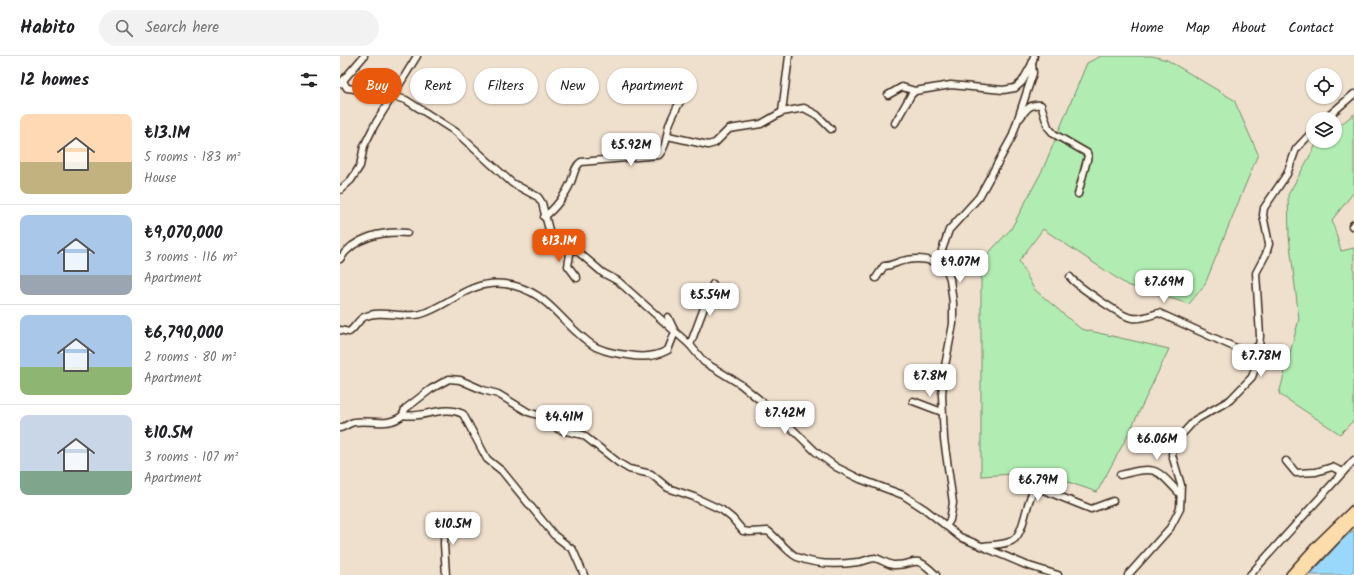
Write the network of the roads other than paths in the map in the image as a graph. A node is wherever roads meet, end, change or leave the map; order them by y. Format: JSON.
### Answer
{"nodes":[{"id":1,"x":364,"y":56,"type":"edge"},
{"id":2,"x":417,"y":56,"type":"edge"},
{"id":3,"x":789,"y":56,"type":"edge"},
{"id":4,"x":1034,"y":56,"type":"edge"},
{"id":5,"x":1032,"y":64,"type":"junction"},
{"id":6,"x":402,"y":82,"type":"edge"},
{"id":7,"x":342,"y":83,"type":"edge"},
{"id":8,"x":352,"y":89,"type":"edge"},
{"id":9,"x":915,"y":91,"type":"junction"},
{"id":10,"x":1354,"y":94,"type":"edge"},
{"id":11,"x":888,"y":95,"type":"dead end"},
{"id":12,"x":402,"y":100,"type":"edge"},
{"id":13,"x":388,"y":104,"type":"edge"},
{"id":14,"x":678,"y":104,"type":"edge"},
{"id":15,"x":782,"y":112,"type":"junction"},
{"id":16,"x":1334,"y":112,"type":"edge"},
{"id":17,"x":1018,"y":121,"type":"junction"},
{"id":18,"x":895,"y":123,"type":"dead end"},
{"id":19,"x":831,"y":129,"type":"dead end"},
{"id":20,"x":668,"y":136,"type":"junction"},
{"id":21,"x":1306,"y":138,"type":"edge"},
{"id":22,"x":340,"y":190,"type":"edge"},
{"id":23,"x":1078,"y":194,"type":"dead end"},
{"id":24,"x":544,"y":217,"type":"junction"},
{"id":25,"x":407,"y":233,"type":"dead end"},
{"id":26,"x":563,"y":241,"type":"junction"},
{"id":27,"x":340,"y":259,"type":"edge"},
{"id":28,"x":948,"y":272,"type":"junction"},
{"id":29,"x":1070,"y":277,"type":"dead end"},
{"id":30,"x":577,"y":278,"type":"dead end"},
{"id":31,"x":876,"y":278,"type":"dead end"},
{"id":32,"x":713,"y":284,"type":"dead end"},
{"id":33,"x":668,"y":317,"type":"dead end"},
{"id":34,"x":340,"y":330,"type":"edge"},
{"id":35,"x":675,"y":332,"type":"junction"},
{"id":36,"x":690,"y":345,"type":"junction"},
{"id":37,"x":1259,"y":345,"type":"junction"},
{"id":38,"x":913,"y":401,"type":"dead end"},
{"id":39,"x":942,"y":412,"type":"junction"},
{"id":40,"x":403,"y":415,"type":"junction"},
{"id":41,"x":340,"y":428,"type":"edge"},
{"id":42,"x":1354,"y":460,"type":"edge"},
{"id":43,"x":1286,"y":461,"type":"dead end"},
{"id":44,"x":1343,"y":472,"type":"junction"},
{"id":45,"x":1120,"y":475,"type":"dead end"},
{"id":46,"x":1180,"y":494,"type":"junction"},
{"id":47,"x":1112,"y":501,"type":"dead end"},
{"id":48,"x":1354,"y":510,"type":"edge"},
{"id":49,"x":445,"y":519,"type":"dead end"},
{"id":50,"x":1354,"y":519,"type":"edge"},
{"id":51,"x":946,"y":526,"type":"junction"},
{"id":52,"x":982,"y":546,"type":"junction"},
{"id":53,"x":446,"y":575,"type":"edge"},
{"id":54,"x":584,"y":575,"type":"edge"},
{"id":55,"x":936,"y":575,"type":"edge"},
{"id":56,"x":1058,"y":575,"type":"edge"},
{"id":57,"x":1128,"y":575,"type":"edge"},
{"id":58,"x":1250,"y":575,"type":"edge"},
{"id":59,"x":1291,"y":575,"type":"edge"},
{"id":60,"x":1301,"y":575,"type":"edge"}],
"edges":[{"from":1,"to":7,"type":"street"},
{"from":2,"to":6,"type":"street"},
{"from":3,"to":15,"type":"street"},
{"from":4,"to":5,"type":"street"},
{"from":5,"to":9,"type":"street"},
{"from":5,"to":17,"type":"street"},
{"from":7,"to":8,"type":"street"},
{"from":9,"to":11,"type":"street"},
{"from":9,"to":18,"type":"street"},
{"from":10,"to":16,"type":"street"},
{"from":12,"to":24,"type":"street"},
{"from":13,"to":22,"type":"street"},
{"from":14,"to":20,"type":"street"},
{"from":15,"to":19,"type":"street"},
{"from":15,"to":20,"type":"street"},
{"from":17,"to":23,"type":"street"},
{"from":17,"to":28,"type":"street"},
{"from":20,"to":24,"type":"street"},
{"from":21,"to":37,"type":"street"},
{"from":24,"to":26,"type":"street"},
{"from":25,"to":27,"type":"street"},
{"from":26,"to":30,"type":"street"},
{"from":26,"to":35,"type":"street"},
{"from":28,"to":31,"type":"street"},
{"from":28,"to":39,"type":"street"},
{"from":29,"to":37,"type":"street"},
{"from":32,"to":36,"type":"street"},
{"from":33,"to":35,"type":"street"},
{"from":34,"to":35,"type":"street"},
{"from":35,"to":36,"type":"street"},
{"from":36,"to":51,"type":"street"},
{"from":37,"to":46,"type":"street"},
{"from":38,"to":39,"type":"street"},
{"from":39,"to":51,"type":"street"},
{"from":40,"to":41,"type":"street"},
{"from":40,"to":54,"type":"street"},
{"from":40,"to":55,"type":"street"},
{"from":42,"to":44,"type":"street"},
{"from":43,"to":44,"type":"street"},
{"from":44,"to":58,"type":"street"},
{"from":45,"to":46,"type":"street"},
{"from":46,"to":57,"type":"street"},
{"from":47,"to":52,"type":"street"},
{"from":48,"to":59,"type":"highway"},
{"from":49,"to":53,"type":"street"},
{"from":50,"to":60,"type":"highway"},
{"from":51,"to":52,"type":"street"},
{"from":52,"to":56,"type":"street"}]}
